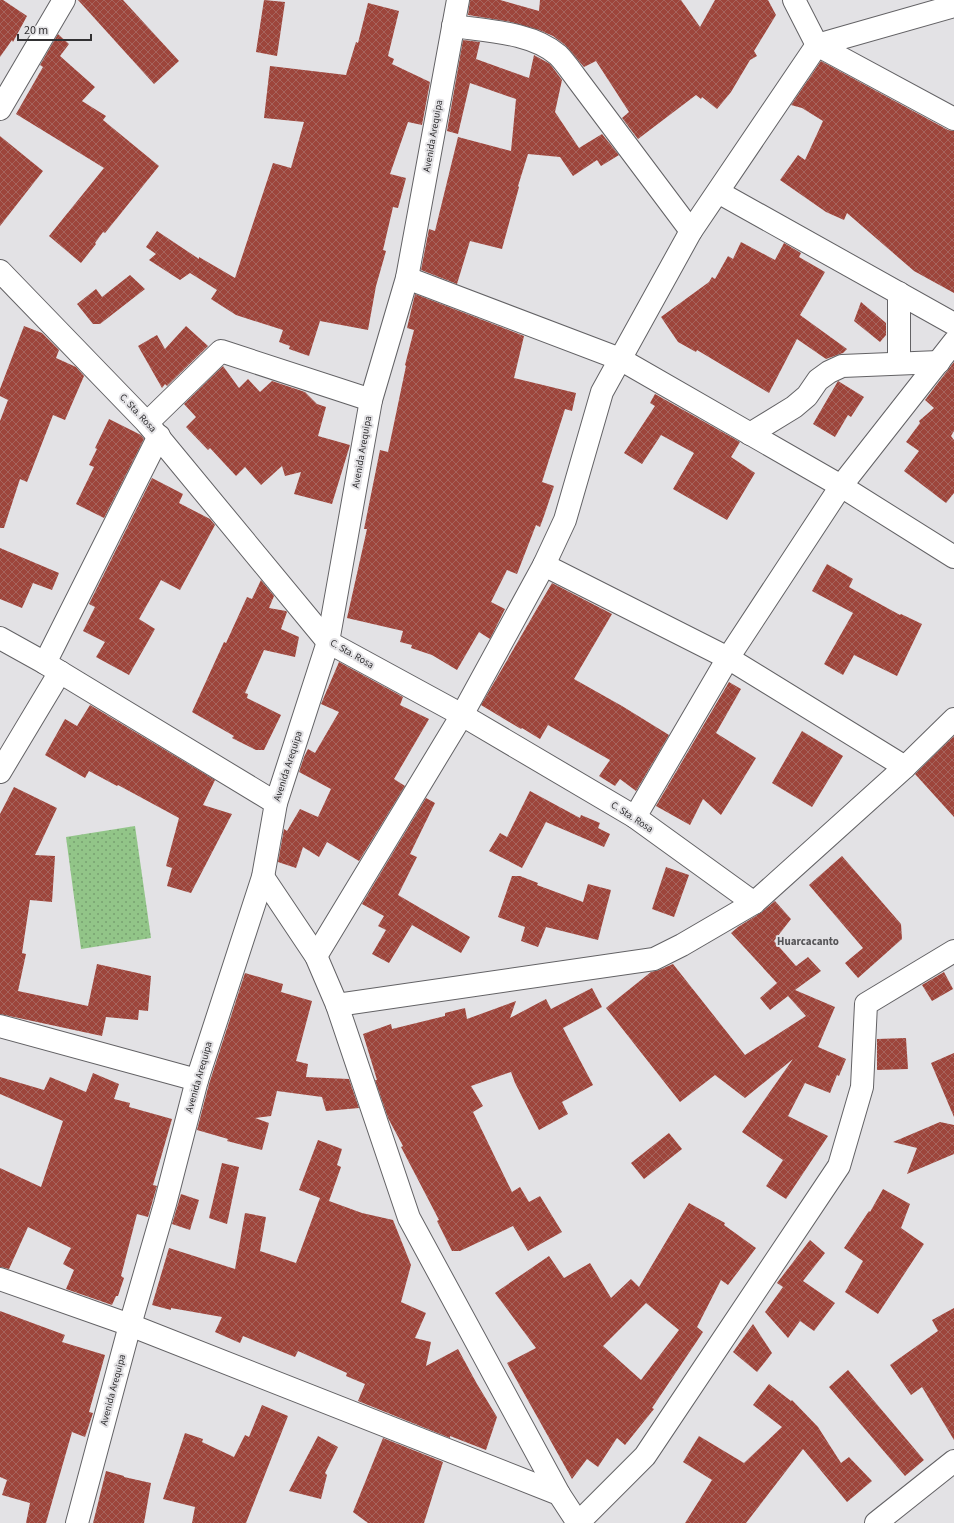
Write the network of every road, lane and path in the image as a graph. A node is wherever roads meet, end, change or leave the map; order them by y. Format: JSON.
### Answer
{"nodes":[{"id":1,"x":64,"y":0,"type":"edge"},
{"id":2,"x":458,"y":0,"type":"edge"},
{"id":3,"x":794,"y":0,"type":"edge"},
{"id":4,"x":954,"y":6,"type":"edge"},
{"id":5,"x":453,"y":26,"type":"junction"},
{"id":6,"x":817,"y":45,"type":"junction"},
{"id":7,"x":0,"y":109,"type":"edge"},
{"id":8,"x":954,"y":119,"type":"edge"},
{"id":9,"x":718,"y":192,"type":"junction"},
{"id":10,"x":691,"y":231,"type":"junction"},
{"id":11,"x":0,"y":270,"type":"edge"},
{"id":12,"x":407,"y":278,"type":"junction"},
{"id":13,"x":899,"y":293,"type":"junction"},
{"id":14,"x":954,"y":324,"type":"edge"},
{"id":15,"x":954,"y":342,"type":"edge"},
{"id":16,"x":620,"y":359,"type":"junction"},
{"id":17,"x":939,"y":362,"type":"junction"},
{"id":18,"x":899,"y":363,"type":"junction"},
{"id":19,"x":371,"y":400,"type":"junction"},
{"id":20,"x":153,"y":429,"type":"junction"},
{"id":21,"x":750,"y":434,"type":"junction"},
{"id":22,"x":841,"y":486,"type":"junction"},
{"id":23,"x":954,"y":557,"type":"edge"},
{"id":24,"x":544,"y":565,"type":"junction"},
{"id":25,"x":0,"y":638,"type":"edge"},
{"id":26,"x":328,"y":642,"type":"junction"},
{"id":27,"x":728,"y":658,"type":"junction"},
{"id":28,"x":53,"y":667,"type":"junction"},
{"id":29,"x":462,"y":715,"type":"junction"},
{"id":30,"x":954,"y":719,"type":"edge"},
{"id":31,"x":905,"y":767,"type":"junction"},
{"id":32,"x":0,"y":772,"type":"edge"},
{"id":33,"x":276,"y":803,"type":"junction"},
{"id":34,"x":635,"y":817,"type":"junction"},
{"id":35,"x":263,"y":877,"type":"junction"},
{"id":36,"x":754,"y":903,"type":"junction"},
{"id":37,"x":954,"y":951,"type":"edge"},
{"id":38,"x":316,"y":956,"type":"junction"},
{"id":39,"x":337,"y":1005,"type":"junction"},
{"id":40,"x":0,"y":1026,"type":"edge"},
{"id":41,"x":197,"y":1080,"type":"junction"},
{"id":42,"x":0,"y":1279,"type":"edge"},
{"id":43,"x":130,"y":1325,"type":"junction"},
{"id":44,"x":954,"y":1461,"type":"edge"},
{"id":45,"x":559,"y":1494,"type":"junction"},
{"id":46,"x":77,"y":1523,"type":"edge"},
{"id":47,"x":578,"y":1523,"type":"edge"},
{"id":48,"x":876,"y":1523,"type":"edge"}],
"edges":[{"from":1,"to":7,"type":"street"},
{"from":2,"to":5,"type":"street","name":"Avenida Arequipa"},
{"from":3,"to":6,"type":"street"},
{"from":4,"to":6,"type":"street"},
{"from":5,"to":10,"type":"street"},
{"from":5,"to":12,"type":"street","name":"Avenida Arequipa"},
{"from":6,"to":8,"type":"street"},
{"from":6,"to":9,"type":"street"},
{"from":9,"to":10,"type":"street"},
{"from":9,"to":13,"type":"street"},
{"from":10,"to":16,"type":"street"},
{"from":11,"to":20,"type":"street","name":"C. Sta. Rosa"},
{"from":12,"to":16,"type":"street"},
{"from":12,"to":19,"type":"street","name":"Avenida Arequipa"},
{"from":13,"to":14,"type":"street"},
{"from":13,"to":18,"type":"street"},
{"from":15,"to":17,"type":"street"},
{"from":16,"to":21,"type":"street"},
{"from":16,"to":24,"type":"street"},
{"from":17,"to":18,"type":"street"},
{"from":17,"to":22,"type":"street"},
{"from":18,"to":21,"type":"street"},
{"from":19,"to":20,"type":"street"},
{"from":19,"to":26,"type":"street","name":"Avenida Arequipa"},
{"from":20,"to":26,"type":"street","name":"C. Sta. Rosa"},
{"from":20,"to":28,"type":"street"},
{"from":21,"to":22,"type":"street"},
{"from":22,"to":23,"type":"street"},
{"from":22,"to":27,"type":"street"},
{"from":24,"to":27,"type":"street"},
{"from":24,"to":29,"type":"street"},
{"from":25,"to":28,"type":"street"},
{"from":26,"to":29,"type":"street","name":"C. Sta. Rosa"},
{"from":26,"to":33,"type":"street","name":"Avenida Arequipa"},
{"from":27,"to":31,"type":"street"},
{"from":27,"to":34,"type":"street"},
{"from":28,"to":32,"type":"street"},
{"from":28,"to":33,"type":"street"},
{"from":29,"to":34,"type":"street","name":"C. Sta. Rosa"},
{"from":29,"to":38,"type":"street"},
{"from":30,"to":31,"type":"street"},
{"from":31,"to":36,"type":"street"},
{"from":33,"to":35,"type":"street","name":"Avenida Arequipa"},
{"from":34,"to":36,"type":"street","name":"C. Sta. Rosa"},
{"from":35,"to":38,"type":"street"},
{"from":35,"to":41,"type":"street","name":"Avenida Arequipa"},
{"from":36,"to":39,"type":"street"},
{"from":37,"to":47,"type":"street"},
{"from":38,"to":39,"type":"street"},
{"from":39,"to":45,"type":"street"},
{"from":40,"to":41,"type":"street"},
{"from":41,"to":43,"type":"street","name":"Avenida Arequipa"},
{"from":42,"to":43,"type":"street"},
{"from":43,"to":45,"type":"street"},
{"from":43,"to":46,"type":"street","name":"Avenida Arequipa"},
{"from":44,"to":48,"type":"street"},
{"from":45,"to":47,"type":"street"}]}
